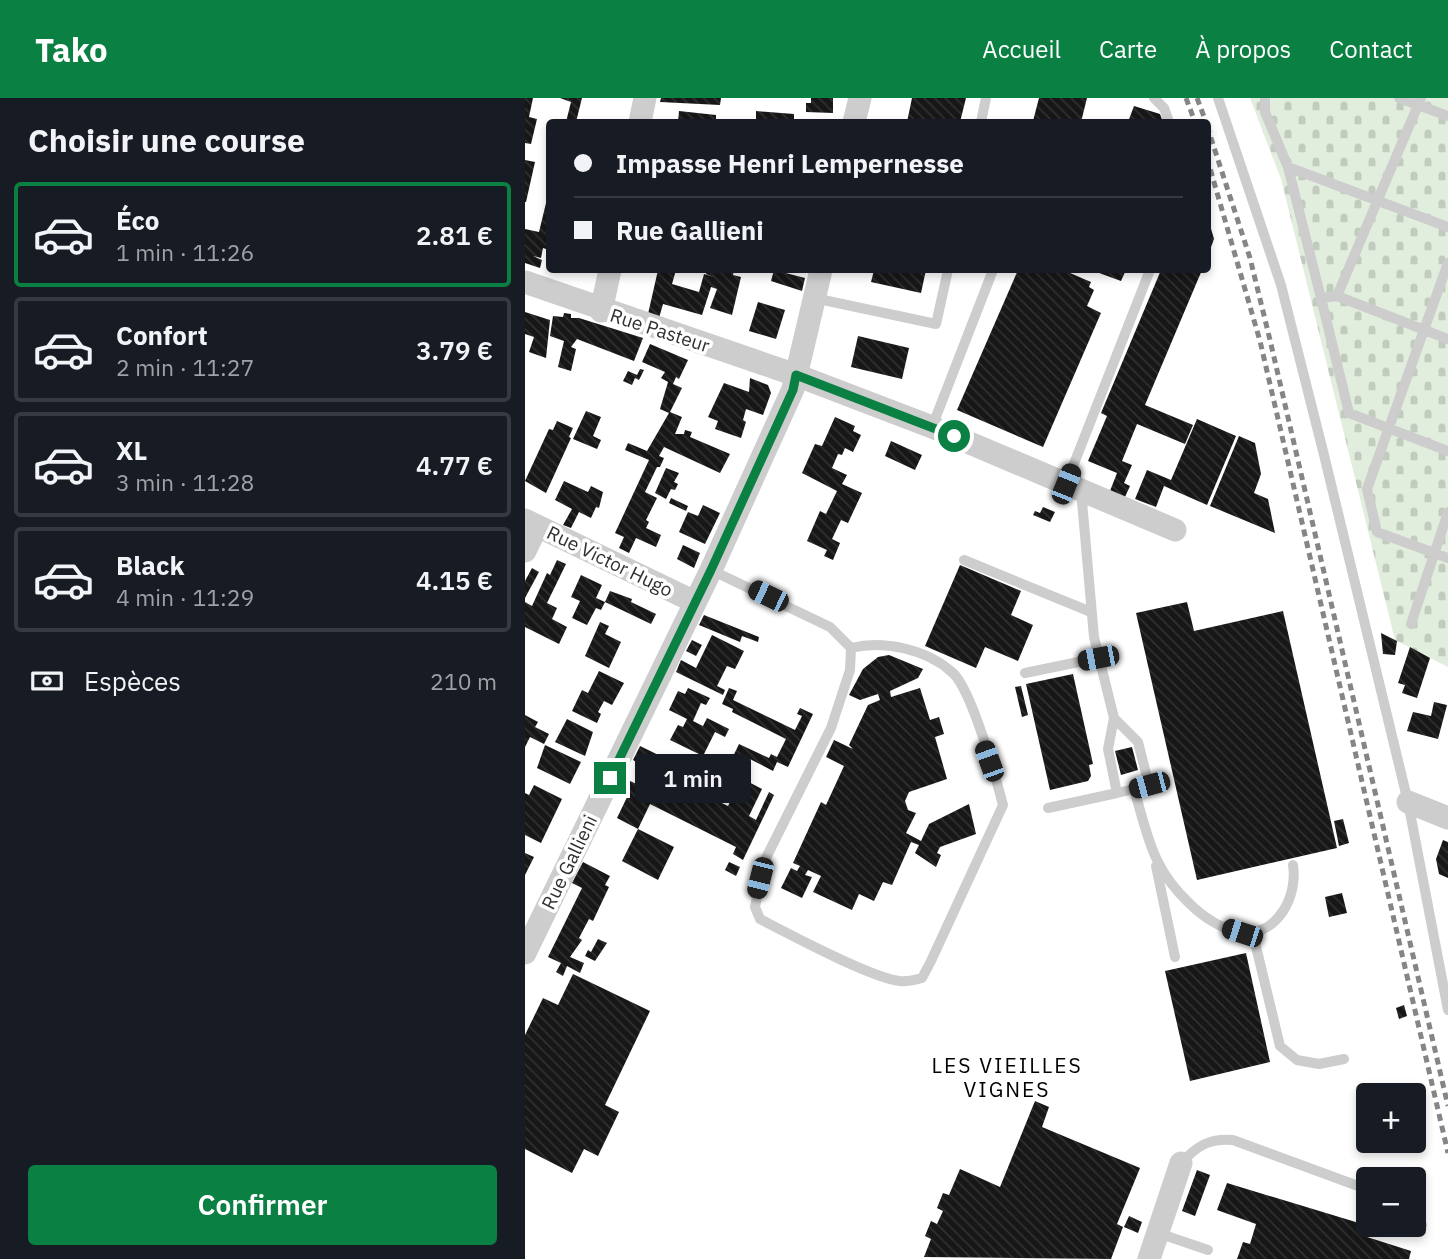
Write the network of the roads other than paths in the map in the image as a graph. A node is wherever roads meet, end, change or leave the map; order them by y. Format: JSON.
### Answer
{"nodes":[{"id":1,"x":645,"y":98,"type":"edge"},
{"id":2,"x":860,"y":98,"type":"edge"},
{"id":3,"x":986,"y":98,"type":"edge"},
{"id":4,"x":1154,"y":98,"type":"edge"},
{"id":5,"x":1218,"y":98,"type":"edge"},
{"id":6,"x":1265,"y":98,"type":"edge"},
{"id":7,"x":1399,"y":98,"type":"edge"},
{"id":8,"x":1419,"y":102,"type":"edge"},
{"id":9,"x":1448,"y":116,"type":"edge"},
{"id":10,"x":641,"y":119,"type":"edge"},
{"id":11,"x":855,"y":119,"type":"edge"},
{"id":12,"x":982,"y":119,"type":"edge"},
{"id":13,"x":1168,"y":119,"type":"edge"},
{"id":14,"x":1287,"y":167,"type":"junction"},
{"id":15,"x":1377,"y":200,"type":"junction"},
{"id":16,"x":1448,"y":227,"type":"edge"},
{"id":17,"x":1448,"y":263,"type":"edge"},
{"id":18,"x":609,"y":273,"type":"edge"},
{"id":19,"x":820,"y":273,"type":"edge"},
{"id":20,"x":947,"y":273,"type":"edge"},
{"id":21,"x":992,"y":273,"type":"edge"},
{"id":22,"x":1149,"y":273,"type":"edge"},
{"id":23,"x":525,"y":282,"type":"edge"},
{"id":24,"x":1338,"y":296,"type":"junction"},
{"id":25,"x":814,"y":298,"type":"junction"},
{"id":26,"x":1321,"y":298,"type":"junction"},
{"id":27,"x":601,"y":311,"type":"junction"},
{"id":28,"x":1424,"y":330,"type":"junction"},
{"id":29,"x":1448,"y":339,"type":"edge"},
{"id":30,"x":796,"y":375,"type":"junction"},
{"id":31,"x":932,"y":426,"type":"junction"},
{"id":32,"x":1389,"y":428,"type":"junction"},
{"id":33,"x":1448,"y":451,"type":"edge"},
{"id":34,"x":1074,"y":487,"type":"junction"},
{"id":35,"x":1448,"y":512,"type":"edge"},
{"id":36,"x":531,"y":523,"type":"edge"},
{"id":37,"x":1175,"y":530,"type":"dead end"},
{"id":38,"x":525,"y":551,"type":"edge"},
{"id":39,"x":1434,"y":553,"type":"junction"},
{"id":40,"x":1448,"y":558,"type":"edge"},
{"id":41,"x":964,"y":560,"type":"dead end"},
{"id":42,"x":711,"y":570,"type":"junction"},
{"id":43,"x":695,"y":602,"type":"junction"},
{"id":44,"x":1091,"y":612,"type":"junction"},
{"id":45,"x":1411,"y":624,"type":"dead end"},
{"id":46,"x":851,"y":648,"type":"junction"},
{"id":47,"x":1098,"y":658,"type":"junction"},
{"id":48,"x":1025,"y":673,"type":"dead end"},
{"id":49,"x":1114,"y":718,"type":"junction"},
{"id":50,"x":1134,"y":789,"type":"junction"},
{"id":51,"x":1117,"y":793,"type":"junction"},
{"id":52,"x":1408,"y":802,"type":"junction"},
{"id":53,"x":1048,"y":808,"type":"dead end"},
{"id":54,"x":1448,"y":818,"type":"edge"},
{"id":55,"x":1156,"y":863,"type":"junction"},
{"id":56,"x":1293,"y":865,"type":"dead end"},
{"id":57,"x":1252,"y":930,"type":"junction"},
{"id":58,"x":525,"y":953,"type":"edge"},
{"id":59,"x":1175,"y":957,"type":"dead end"},
{"id":60,"x":1448,"y":1010,"type":"edge"},
{"id":61,"x":1344,"y":1059,"type":"dead end"},
{"id":62,"x":1181,"y":1163,"type":"joint"},
{"id":63,"x":1356,"y":1185,"type":"edge"},
{"id":64,"x":1158,"y":1233,"type":"junction"},
{"id":65,"x":1208,"y":1250,"type":"dead end"},
{"id":66,"x":1149,"y":1259,"type":"edge"}],
"edges":[{"from":1,"to":10,"type":"street"},
{"from":2,"to":11,"type":"street"},
{"from":3,"to":12,"type":"lane"},
{"from":4,"to":13,"type":"lane"},
{"from":5,"to":52,"type":"lane"},
{"from":6,"to":14,"type":"lane"},
{"from":7,"to":8,"type":"lane"},
{"from":8,"to":9,"type":"lane"},
{"from":8,"to":15,"type":"lane"},
{"from":14,"to":15,"type":"lane"},
{"from":14,"to":26,"type":"lane"},
{"from":15,"to":16,"type":"lane"},
{"from":15,"to":24,"type":"lane"},
{"from":17,"to":28,"type":"lane"},
{"from":18,"to":27,"type":"street"},
{"from":19,"to":25,"type":"street","name":"Rue Gallieni"},
{"from":20,"to":25,"type":"lane"},
{"from":21,"to":31,"type":"lane"},
{"from":22,"to":34,"type":"lane"},
{"from":23,"to":27,"type":"street","name":"Rue Pasteur"},
{"from":24,"to":26,"type":"lane"},
{"from":24,"to":28,"type":"lane"},
{"from":25,"to":30,"type":"street","name":"Rue Gallieni"},
{"from":26,"to":32,"type":"lane"},
{"from":27,"to":30,"type":"street","name":"Rue Pasteur"},
{"from":28,"to":29,"type":"lane"},
{"from":28,"to":32,"type":"lane"},
{"from":30,"to":31,"type":"street","name":"Rue Pasteur"},
{"from":30,"to":42,"type":"street","name":"Rue Gallieni"},
{"from":31,"to":34,"type":"street","name":"Rue Pasteur"},
{"from":32,"to":33,"type":"lane"},
{"from":32,"to":39,"type":"lane"},
{"from":34,"to":37,"type":"street","name":"Rue Pasteur"},
{"from":34,"to":44,"type":"lane"},
{"from":35,"to":39,"type":"lane"},
{"from":36,"to":38,"type":"street"},
{"from":36,"to":43,"type":"street","name":"Rue Victor Hugo"},
{"from":39,"to":40,"type":"lane"},
{"from":39,"to":45,"type":"lane"},
{"from":41,"to":44,"type":"lane"},
{"from":42,"to":43,"type":"street","name":"Rue Gallieni"},
{"from":42,"to":46,"type":"lane"},
{"from":43,"to":58,"type":"street","name":"Rue Gallieni"},
{"from":44,"to":47,"type":"lane"},
{"from":46,"to":46,"type":"lane"},
{"from":47,"to":48,"type":"lane"},
{"from":47,"to":49,"type":"lane"},
{"from":49,"to":50,"type":"lane"},
{"from":49,"to":51,"type":"lane"},
{"from":50,"to":51,"type":"lane"},
{"from":50,"to":55,"type":"lane"},
{"from":51,"to":53,"type":"lane"},
{"from":52,"to":54,"type":"street"},
{"from":52,"to":60,"type":"lane"},
{"from":55,"to":57,"type":"lane"},
{"from":55,"to":59,"type":"lane"},
{"from":56,"to":57,"type":"lane"},
{"from":57,"to":61,"type":"lane"},
{"from":62,"to":63,"type":"lane"},
{"from":62,"to":64,"type":"street"},
{"from":64,"to":65,"type":"lane"},
{"from":64,"to":66,"type":"street"}]}
